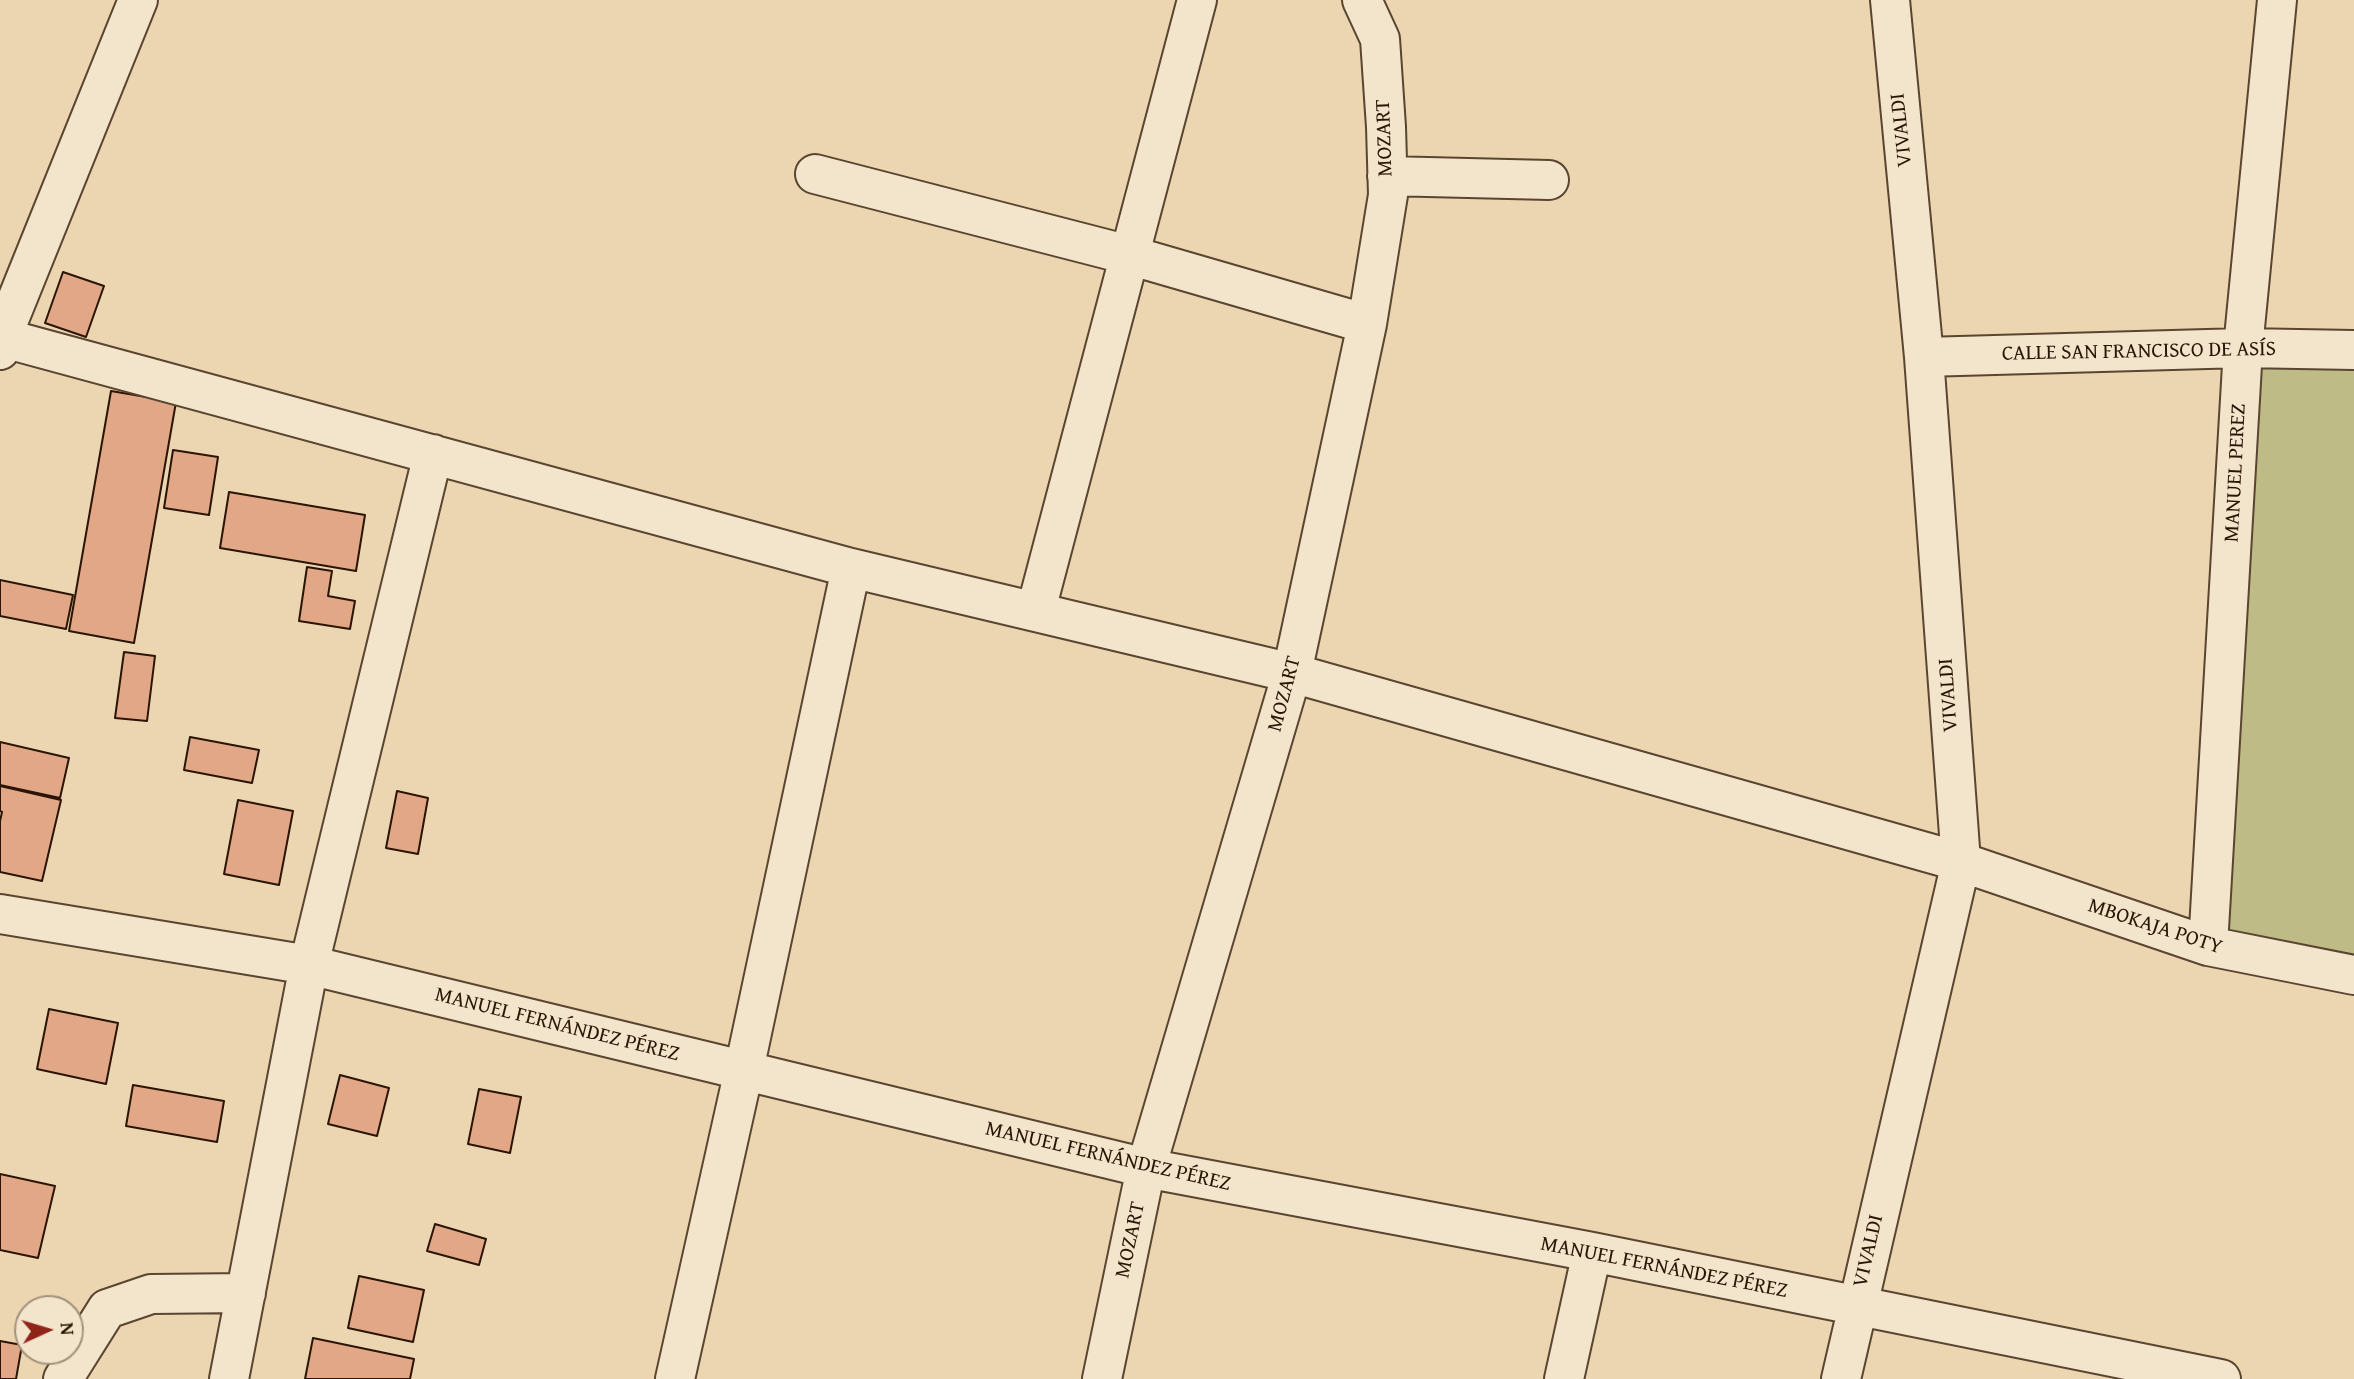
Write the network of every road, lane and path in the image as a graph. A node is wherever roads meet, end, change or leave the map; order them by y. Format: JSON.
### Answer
{"nodes":[{"id":1,"x":138,"y":0,"type":"edge"},
{"id":2,"x":1197,"y":0,"type":"edge"},
{"id":3,"x":1362,"y":0,"type":"edge"},
{"id":4,"x":1890,"y":0,"type":"edge"},
{"id":5,"x":2277,"y":0,"type":"edge"},
{"id":6,"x":815,"y":174,"type":"dead end"},
{"id":7,"x":1387,"y":176,"type":"junction"},
{"id":8,"x":1549,"y":180,"type":"dead end"},
{"id":9,"x":1129,"y":256,"type":"junction"},
{"id":10,"x":1367,"y":324,"type":"junction"},
{"id":11,"x":1,"y":341,"type":"edge"},
{"id":12,"x":2243,"y":348,"type":"junction"},
{"id":13,"x":2354,"y":350,"type":"edge"},
{"id":14,"x":1924,"y":357,"type":"junction"},
{"id":15,"x":433,"y":454,"type":"junction"},
{"id":16,"x":850,"y":568,"type":"junction"},
{"id":17,"x":1036,"y":610,"type":"junction"},
{"id":18,"x":1292,"y":673,"type":"junction"},
{"id":19,"x":1961,"y":862,"type":"junction"},
{"id":20,"x":0,"y":915,"type":"edge"},
{"id":21,"x":2208,"y":946,"type":"junction"},
{"id":22,"x":309,"y":965,"type":"junction"},
{"id":23,"x":2354,"y":975,"type":"edge"},
{"id":24,"x":744,"y":1070,"type":"junction"},
{"id":25,"x":1146,"y":1168,"type":"junction"},
{"id":26,"x":1592,"y":1252,"type":"junction"},
{"id":27,"x":246,"y":1293,"type":"junction"},
{"id":28,"x":1856,"y":1307,"type":"junction"},
{"id":29,"x":62,"y":1379,"type":"edge"},
{"id":30,"x":229,"y":1379,"type":"edge"},
{"id":31,"x":675,"y":1379,"type":"edge"},
{"id":32,"x":1102,"y":1379,"type":"edge"},
{"id":33,"x":1564,"y":1379,"type":"edge"},
{"id":34,"x":1841,"y":1379,"type":"edge"},
{"id":35,"x":2221,"y":1379,"type":"edge"}],
"edges":[{"from":1,"to":11,"type":"street"},
{"from":2,"to":9,"type":"street"},
{"from":3,"to":7,"type":"street","name":"MOZART"},
{"from":4,"to":14,"type":"street","name":"VIVALDI"},
{"from":5,"to":12,"type":"street","name":"MANUEL PEREZ"},
{"from":6,"to":9,"type":"street"},
{"from":7,"to":8,"type":"street"},
{"from":7,"to":10,"type":"street","name":"MOZART"},
{"from":9,"to":10,"type":"street"},
{"from":9,"to":17,"type":"street"},
{"from":10,"to":18,"type":"street","name":"MOZART"},
{"from":11,"to":15,"type":"street","name":"MBOKAJA POTY"},
{"from":12,"to":13,"type":"street","name":"CALLE SAN FRANCISCO DE ASÍS"},
{"from":12,"to":14,"type":"street","name":"CALLE SAN FRANCISCO DE ASÍS"},
{"from":12,"to":21,"type":"street","name":"MANUEL PEREZ"},
{"from":14,"to":19,"type":"street","name":"VIVALDI"},
{"from":15,"to":16,"type":"street","name":"MBOKAJA POTY"},
{"from":15,"to":22,"type":"street"},
{"from":16,"to":17,"type":"street","name":"MBOKAJA POTY"},
{"from":16,"to":24,"type":"street"},
{"from":17,"to":18,"type":"street","name":"MBOKAJA POTY"},
{"from":18,"to":19,"type":"street","name":"MBOKAJA POTY"},
{"from":18,"to":25,"type":"street","name":"MOZART"},
{"from":19,"to":21,"type":"street","name":"MBOKAJA POTY"},
{"from":19,"to":28,"type":"street","name":"VIVALDI"},
{"from":20,"to":22,"type":"street","name":"MANUEL FERNÁNDEZ PÉREZ"},
{"from":21,"to":23,"type":"street","name":"MBOKAJA POTY"},
{"from":22,"to":24,"type":"street","name":"MANUEL FERNÁNDEZ PÉREZ"},
{"from":22,"to":27,"type":"street"},
{"from":24,"to":25,"type":"street","name":"MANUEL FERNÁNDEZ PÉREZ"},
{"from":24,"to":31,"type":"street"},
{"from":25,"to":26,"type":"street","name":"MANUEL FERNÁNDEZ PÉREZ"},
{"from":25,"to":32,"type":"street","name":"MOZART"},
{"from":26,"to":28,"type":"street","name":"MANUEL FERNÁNDEZ PÉREZ"},
{"from":26,"to":33,"type":"street"},
{"from":27,"to":29,"type":"street"},
{"from":27,"to":30,"type":"street"},
{"from":28,"to":34,"type":"street","name":"VIVALDI"},
{"from":28,"to":35,"type":"street","name":"MANUEL FERNÁNDEZ PÉREZ"}]}
